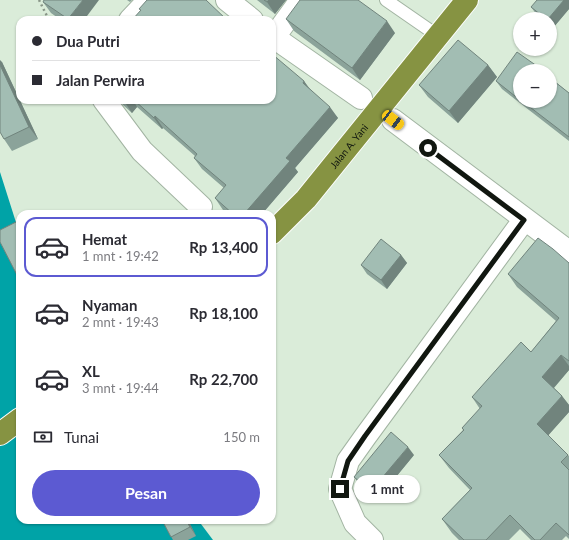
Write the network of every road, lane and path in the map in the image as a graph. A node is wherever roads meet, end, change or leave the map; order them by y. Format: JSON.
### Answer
{"nodes":[{"id":1,"x":39,"y":0,"type":"edge"},
{"id":2,"x":149,"y":0,"type":"edge"},
{"id":3,"x":227,"y":0,"type":"edge"},
{"id":4,"x":301,"y":0,"type":"edge"},
{"id":5,"x":386,"y":0,"type":"edge"},
{"id":6,"x":468,"y":0,"type":"edge"},
{"id":7,"x":47,"y":16,"type":"edge"},
{"id":8,"x":134,"y":16,"type":"edge"},
{"id":9,"x":247,"y":16,"type":"edge"},
{"id":10,"x":276,"y":32,"type":"edge"},
{"id":11,"x":438,"y":36,"type":"junction"},
{"id":12,"x":276,"y":38,"type":"edge"},
{"id":13,"x":361,"y":98,"type":"dead end"},
{"id":14,"x":107,"y":104,"type":"edge"},
{"id":15,"x":393,"y":120,"type":"dead end"},
{"id":16,"x":201,"y":207,"type":"dead end"},
{"id":17,"x":524,"y":220,"type":"junction"},
{"id":18,"x":276,"y":229,"type":"edge"},
{"id":19,"x":569,"y":252,"type":"edge"},
{"id":20,"x":16,"y":422,"type":"edge"},
{"id":21,"x":0,"y":434,"type":"edge"},
{"id":22,"x":372,"y":540,"type":"edge"}],
"edges":[{"from":1,"to":7,"type":"path"},
{"from":2,"to":8,"type":"street"},
{"from":3,"to":9,"type":"street"},
{"from":4,"to":10,"type":"street"},
{"from":5,"to":11,"type":"lane"},
{"from":6,"to":11,"type":"highway","name":"Jalan A. Yani"},
{"from":11,"to":18,"type":"highway","name":"Jalan A. Yani"},
{"from":12,"to":13,"type":"street"},
{"from":14,"to":16,"type":"street"},
{"from":15,"to":17,"type":"street"},
{"from":17,"to":19,"type":"street"},
{"from":17,"to":22,"type":"street"},
{"from":20,"to":21,"type":"highway"}]}
